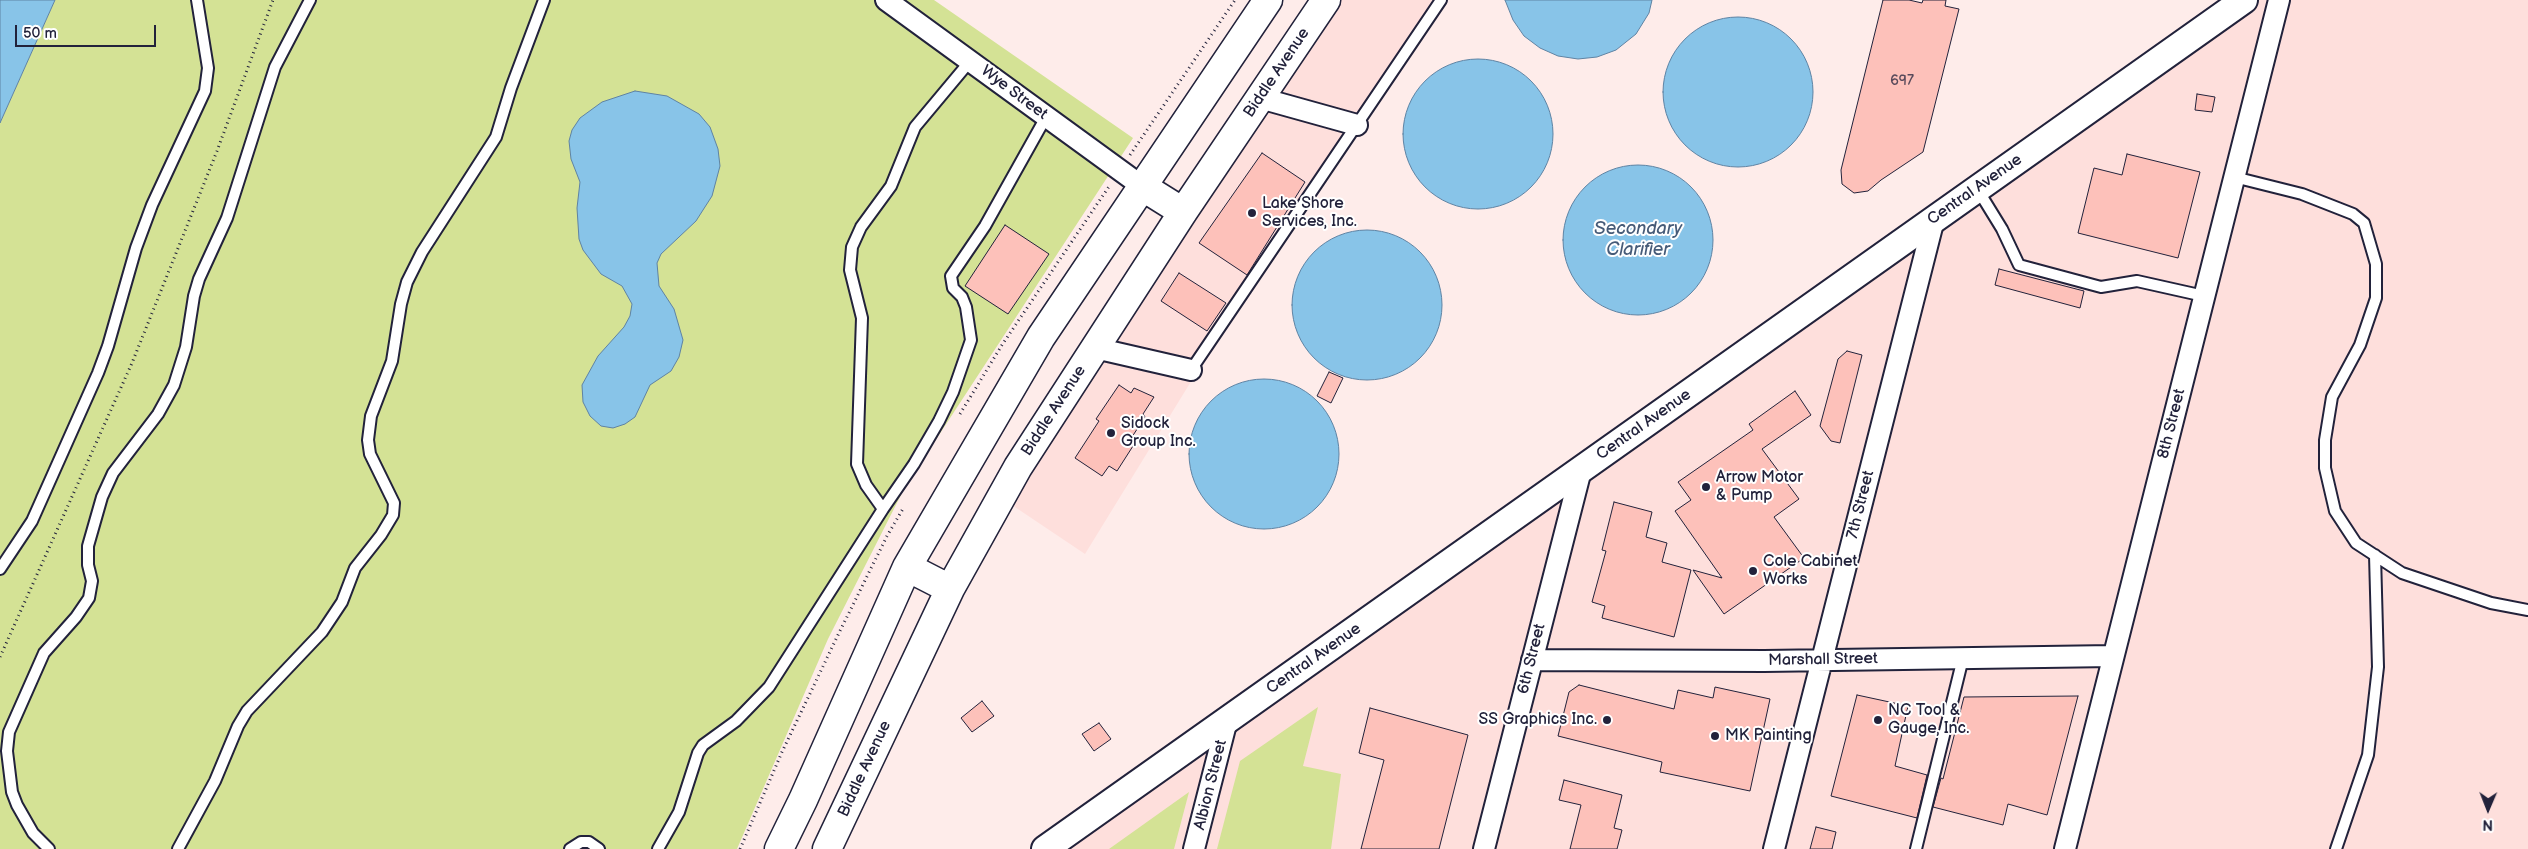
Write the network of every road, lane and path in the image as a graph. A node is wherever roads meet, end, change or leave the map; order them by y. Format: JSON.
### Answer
{"nodes":[{"id":1,"x":197,"y":0,"type":"edge"},
{"id":2,"x":272,"y":0,"type":"edge"},
{"id":3,"x":310,"y":0,"type":"edge"},
{"id":4,"x":544,"y":0,"type":"edge"},
{"id":5,"x":886,"y":0,"type":"edge"},
{"id":6,"x":1268,"y":0,"type":"edge"},
{"id":7,"x":1326,"y":0,"type":"edge"},
{"id":8,"x":1441,"y":0,"type":"edge"},
{"id":9,"x":2279,"y":0,"type":"edge"},
{"id":10,"x":2238,"y":2,"type":"edge"},
{"id":11,"x":971,"y":60,"type":"junction"},
{"id":12,"x":1260,"y":98,"type":"junction"},
{"id":13,"x":1046,"y":118,"type":"junction"},
{"id":14,"x":1357,"y":125,"type":"junction"},
{"id":15,"x":2234,"y":177,"type":"junction"},
{"id":16,"x":1143,"y":186,"type":"junction"},
{"id":17,"x":1978,"y":188,"type":"junction"},
{"id":18,"x":1183,"y":212,"type":"junction"},
{"id":19,"x":1934,"y":219,"type":"junction"},
{"id":20,"x":2204,"y":296,"type":"junction"},
{"id":21,"x":1095,"y":348,"type":"junction"},
{"id":22,"x":1191,"y":370,"type":"joint"},
{"id":23,"x":1581,"y":470,"type":"junction"},
{"id":24,"x":872,"y":494,"type":"junction"},
{"id":25,"x":895,"y":494,"type":"junction"},
{"id":26,"x":883,"y":509,"type":"junction"},
{"id":27,"x":874,"y":526,"type":"junction"},
{"id":28,"x":2375,"y":555,"type":"junction"},
{"id":29,"x":907,"y":567,"type":"junction"},
{"id":30,"x":0,"y":569,"type":"edge"},
{"id":31,"x":950,"y":589,"type":"junction"},
{"id":32,"x":2528,"y":610,"type":"edge"},
{"id":33,"x":2113,"y":656,"type":"junction"},
{"id":34,"x":0,"y":658,"type":"edge"},
{"id":35,"x":1963,"y":658,"type":"junction"},
{"id":36,"x":1532,"y":660,"type":"junction"},
{"id":37,"x":1822,"y":660,"type":"junction"},
{"id":38,"x":1227,"y":720,"type":"junction"},
{"id":39,"x":49,"y":849,"type":"edge"},
{"id":40,"x":178,"y":849,"type":"edge"},
{"id":41,"x":570,"y":849,"type":"edge"},
{"id":42,"x":600,"y":849,"type":"edge"},
{"id":43,"x":658,"y":849,"type":"edge"},
{"id":44,"x":779,"y":849,"type":"edge"},
{"id":45,"x":827,"y":849,"type":"edge"},
{"id":46,"x":1045,"y":849,"type":"edge"},
{"id":47,"x":1194,"y":849,"type":"edge"},
{"id":48,"x":1484,"y":849,"type":"edge"},
{"id":49,"x":1774,"y":849,"type":"edge"},
{"id":50,"x":1916,"y":849,"type":"edge"},
{"id":51,"x":2065,"y":849,"type":"edge"},
{"id":52,"x":2336,"y":849,"type":"edge"}],
"edges":[{"from":1,"to":30,"type":"lane"},
{"from":2,"to":34,"type":"path"},
{"from":3,"to":39,"type":"lane"},
{"from":4,"to":40,"type":"lane"},
{"from":5,"to":11,"type":"street","name":"Wye Street"},
{"from":6,"to":16,"type":"main road"},
{"from":7,"to":12,"type":"main road","name":"Biddle Avenue"},
{"from":8,"to":14,"type":"lane"},
{"from":9,"to":15,"type":"street","name":"8th Street"},
{"from":10,"to":17,"type":"street","name":"Central Avenue"},
{"from":11,"to":13,"type":"street","name":"Wye Street"},
{"from":11,"to":24,"type":"lane"},
{"from":12,"to":14,"type":"street"},
{"from":12,"to":18,"type":"main road","name":"Biddle Avenue"},
{"from":13,"to":16,"type":"street","name":"Wye Street"},
{"from":13,"to":25,"type":"lane"},
{"from":14,"to":22,"type":"lane"},
{"from":15,"to":20,"type":"street","name":"8th Street"},
{"from":15,"to":28,"type":"lane"},
{"from":16,"to":18,"type":"main road"},
{"from":16,"to":29,"type":"main road"},
{"from":17,"to":19,"type":"street","name":"Central Avenue"},
{"from":17,"to":20,"type":"lane"},
{"from":18,"to":21,"type":"main road","name":"Biddle Avenue"},
{"from":19,"to":23,"type":"street","name":"Central Avenue"},
{"from":19,"to":37,"type":"street","name":"7th Street"},
{"from":20,"to":33,"type":"street","name":"8th Street"},
{"from":21,"to":22,"type":"street"},
{"from":21,"to":31,"type":"main road","name":"Biddle Avenue"},
{"from":23,"to":36,"type":"street","name":"6th Street"},
{"from":23,"to":38,"type":"street","name":"Central Avenue"},
{"from":24,"to":25,"type":"lane"},
{"from":24,"to":26,"type":"lane"},
{"from":24,"to":27,"type":"lane"},
{"from":25,"to":26,"type":"lane"},
{"from":26,"to":27,"type":"lane"},
{"from":27,"to":43,"type":"lane"},
{"from":28,"to":32,"type":"lane"},
{"from":28,"to":52,"type":"lane"},
{"from":29,"to":31,"type":"main road"},
{"from":29,"to":44,"type":"main road"},
{"from":31,"to":45,"type":"main road","name":"Biddle Avenue"},
{"from":33,"to":35,"type":"street","name":"Marshall Street"},
{"from":33,"to":51,"type":"street","name":"8th Street"},
{"from":35,"to":37,"type":"street","name":"Marshall Street"},
{"from":35,"to":50,"type":"lane"},
{"from":36,"to":37,"type":"street","name":"Marshall Street"},
{"from":36,"to":48,"type":"street","name":"6th Street"},
{"from":37,"to":49,"type":"street","name":"7th Street"},
{"from":38,"to":46,"type":"street","name":"Central Avenue"},
{"from":38,"to":47,"type":"street","name":"Albion Street"},
{"from":41,"to":42,"type":"lane"}]}
